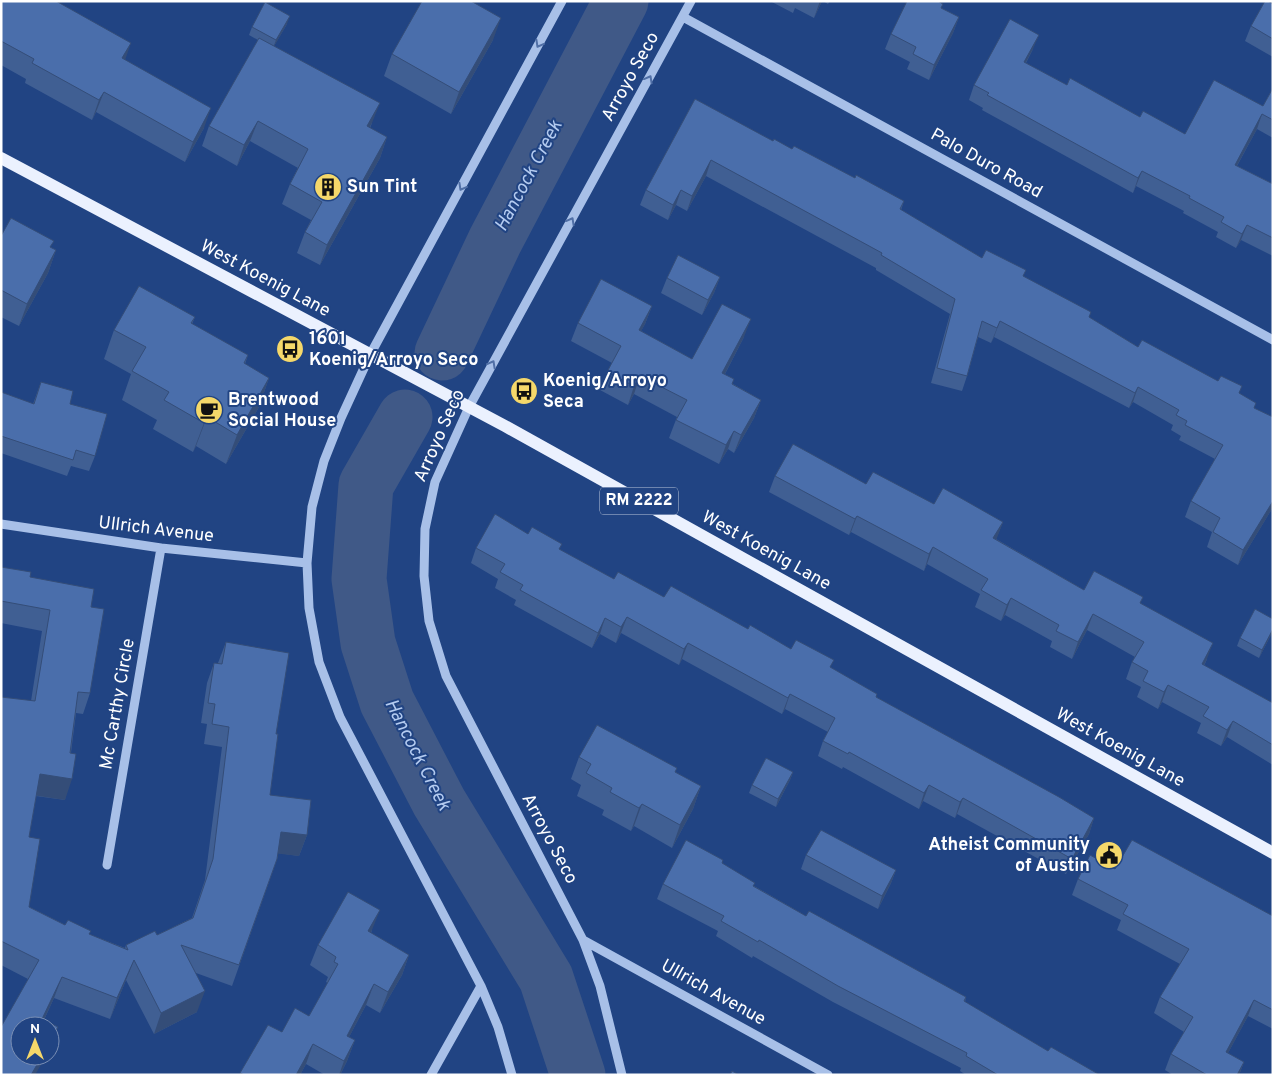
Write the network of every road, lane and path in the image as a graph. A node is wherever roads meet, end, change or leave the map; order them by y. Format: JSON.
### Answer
{"nodes":[{"id":1,"x":562,"y":1,"type":"edge"},
{"id":2,"x":691,"y":1,"type":"edge"},
{"id":3,"x":683,"y":17,"type":"junction"},
{"id":4,"x":1,"y":158,"type":"edge"},
{"id":5,"x":1273,"y":340,"type":"edge"},
{"id":6,"x":370,"y":354,"type":"junction"},
{"id":7,"x":469,"y":407,"type":"junction"},
{"id":8,"x":1,"y":524,"type":"edge"},
{"id":9,"x":161,"y":548,"type":"junction"},
{"id":10,"x":307,"y":563,"type":"junction"},
{"id":11,"x":1273,"y":853,"type":"edge"},
{"id":12,"x":107,"y":865,"type":"dead end"},
{"id":13,"x":583,"y":940,"type":"junction"},
{"id":14,"x":481,"y":986,"type":"junction"},
{"id":15,"x":431,"y":1075,"type":"edge"},
{"id":16,"x":512,"y":1075,"type":"edge"},
{"id":17,"x":622,"y":1075,"type":"edge"},
{"id":18,"x":828,"y":1075,"type":"edge"}],
"edges":[{"from":1,"to":6,"type":"street","one_way":true},
{"from":2,"to":3,"type":"street","name":"Arroyo Seco"},
{"from":3,"to":5,"type":"street","name":"Palo Duro Road"},
{"from":7,"to":3,"type":"street","name":"Arroyo Seco","one_way":true},
{"from":4,"to":6,"type":"main road","name":"West Koenig Lane","number":"RM 2222"},
{"from":6,"to":7,"type":"main road","name":"West Koenig Lane","number":"RM 2222"},
{"from":6,"to":10,"type":"street"},
{"from":7,"to":11,"type":"main road","name":"West Koenig Lane","number":"RM 2222"},
{"from":7,"to":13,"type":"street","name":"Arroyo Seco"},
{"from":8,"to":9,"type":"street","name":"Ullrich Avenue"},
{"from":9,"to":10,"type":"street","name":"Ullrich Avenue"},
{"from":9,"to":12,"type":"street","name":"Mc Carthy Circle"},
{"from":10,"to":14,"type":"street"},
{"from":13,"to":17,"type":"street","name":"Arroyo Seco"},
{"from":13,"to":18,"type":"street","name":"Ullrich Avenue"},
{"from":14,"to":15,"type":"street"},
{"from":14,"to":16,"type":"street"}]}
